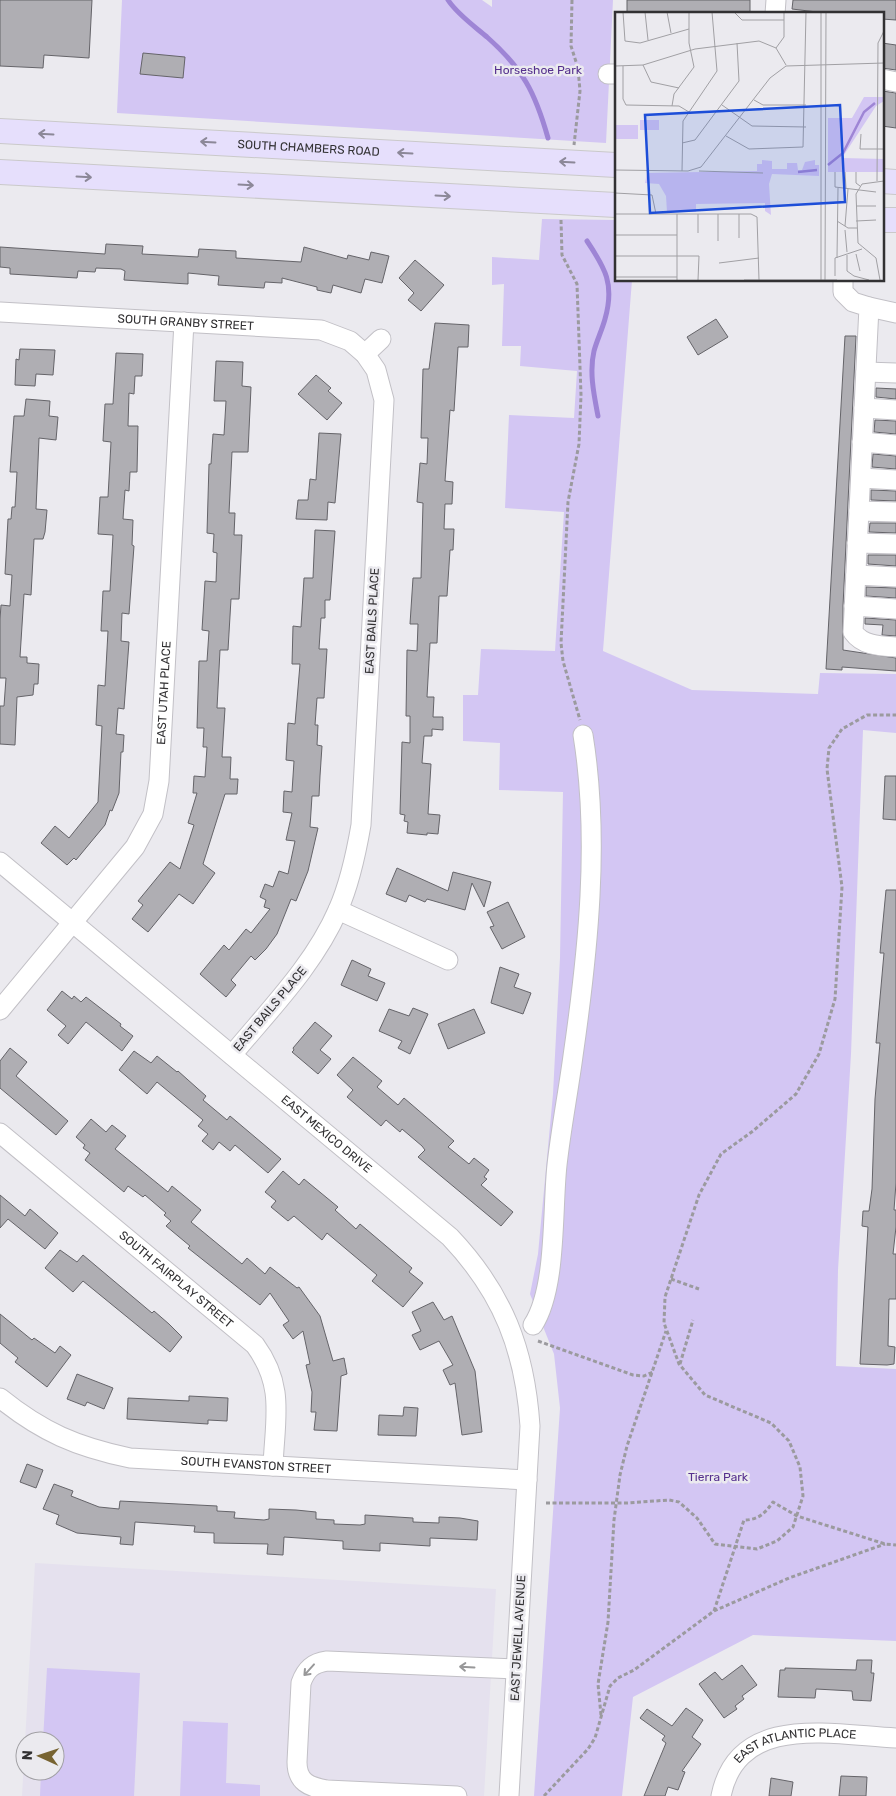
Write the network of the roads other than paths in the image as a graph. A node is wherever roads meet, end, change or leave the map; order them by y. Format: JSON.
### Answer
{"nodes":[{"id":1,"x":0,"y":131,"type":"edge"},
{"id":2,"x":615,"y":165,"type":"edge"},
{"id":3,"x":0,"y":172,"type":"edge"},
{"id":4,"x":615,"y":205,"type":"edge"},
{"id":5,"x":843,"y":281,"type":"edge"},
{"id":6,"x":869,"y":307,"type":"junction"},
{"id":7,"x":0,"y":312,"type":"edge"},
{"id":8,"x":896,"y":313,"type":"edge"},
{"id":9,"x":184,"y":322,"type":"junction"},
{"id":10,"x":381,"y":339,"type":"dead end"},
{"id":11,"x":365,"y":354,"type":"junction"},
{"id":12,"x":866,"y":372,"type":"junction"},
{"id":13,"x":896,"y":374,"type":"edge"},
{"id":14,"x":864,"y":408,"type":"junction"},
{"id":15,"x":896,"y":410,"type":"edge"},
{"id":16,"x":862,"y":442,"type":"junction"},
{"id":17,"x":896,"y":445,"type":"edge"},
{"id":18,"x":860,"y":478,"type":"junction"},
{"id":19,"x":896,"y":480,"type":"edge"},
{"id":20,"x":859,"y":511,"type":"junction"},
{"id":21,"x":896,"y":512,"type":"edge"},
{"id":22,"x":857,"y":543,"type":"junction"},
{"id":23,"x":896,"y":544,"type":"edge"},
{"id":24,"x":856,"y":575,"type":"junction"},
{"id":25,"x":896,"y":578,"type":"edge"},
{"id":26,"x":854,"y":606,"type":"junction"},
{"id":27,"x":896,"y":609,"type":"edge"},
{"id":28,"x":896,"y":647,"type":"edge"},
{"id":29,"x":583,"y":736,"type":"road end"},
{"id":30,"x":0,"y":862,"type":"edge"},
{"id":31,"x":338,"y":910,"type":"junction"},
{"id":32,"x":72,"y":922,"type":"junction"},
{"id":33,"x":448,"y":960,"type":"dead end"},
{"id":34,"x":0,"y":1010,"type":"edge"},
{"id":35,"x":232,"y":1055,"type":"junction"},
{"id":36,"x":0,"y":1133,"type":"edge"},
{"id":37,"x":536,"y":1333,"type":"road end"},
{"id":38,"x":0,"y":1398,"type":"edge"},
{"id":39,"x":273,"y":1466,"type":"junction"},
{"id":40,"x":527,"y":1480,"type":"junction"},
{"id":41,"x":516,"y":1669,"type":"junction"},
{"id":42,"x":896,"y":1738,"type":"edge"},
{"id":43,"x":457,"y":1796,"type":"edge"},
{"id":44,"x":509,"y":1796,"type":"edge"},
{"id":45,"x":721,"y":1796,"type":"edge"}],
"edges":[{"from":2,"to":1,"type":"main road","name":"SOUTH CHAMBERS ROAD","one_way":true},
{"from":3,"to":4,"type":"main road","one_way":true},
{"from":5,"to":6,"type":"street"},
{"from":6,"to":8,"type":"street"},
{"from":6,"to":12,"type":"street"},
{"from":7,"to":9,"type":"street","name":"SOUTH GRANBY STREET"},
{"from":9,"to":11,"type":"street","name":"SOUTH GRANBY STREET"},
{"from":9,"to":32,"type":"street","name":"EAST UTAH PLACE"},
{"from":10,"to":11,"type":"street"},
{"from":11,"to":31,"type":"street","name":"EAST BAILS PLACE"},
{"from":12,"to":13,"type":"street"},
{"from":12,"to":14,"type":"street"},
{"from":14,"to":15,"type":"street"},
{"from":14,"to":16,"type":"street"},
{"from":16,"to":17,"type":"street"},
{"from":16,"to":18,"type":"street"},
{"from":18,"to":19,"type":"street"},
{"from":18,"to":20,"type":"street"},
{"from":20,"to":21,"type":"street"},
{"from":20,"to":22,"type":"street"},
{"from":22,"to":23,"type":"street"},
{"from":22,"to":24,"type":"street"},
{"from":24,"to":25,"type":"street"},
{"from":24,"to":26,"type":"street"},
{"from":26,"to":27,"type":"street"},
{"from":26,"to":28,"type":"street"},
{"from":29,"to":37,"type":"street"},
{"from":30,"to":32,"type":"street","name":"EAST MEXICO DRIVE"},
{"from":31,"to":33,"type":"street"},
{"from":31,"to":35,"type":"street","name":"EAST BAILS PLACE"},
{"from":32,"to":34,"type":"street","name":"EAST UTAH PLACE"},
{"from":32,"to":35,"type":"street","name":"EAST MEXICO DRIVE"},
{"from":35,"to":40,"type":"street","name":"EAST MEXICO DRIVE"},
{"from":36,"to":39,"type":"street","name":"SOUTH FAIRPLAY STREET"},
{"from":38,"to":39,"type":"street","name":"SOUTH EVANSTON STREET"},
{"from":39,"to":40,"type":"street","name":"SOUTH EVANSTON STREET"},
{"from":40,"to":41,"type":"street","name":"EAST JEWELL AVENUE"},
{"from":41,"to":43,"type":"street","one_way":true},
{"from":41,"to":44,"type":"street","name":"EAST JEWELL AVENUE"},
{"from":42,"to":45,"type":"street","name":"EAST ATLANTIC PLACE"}]}
